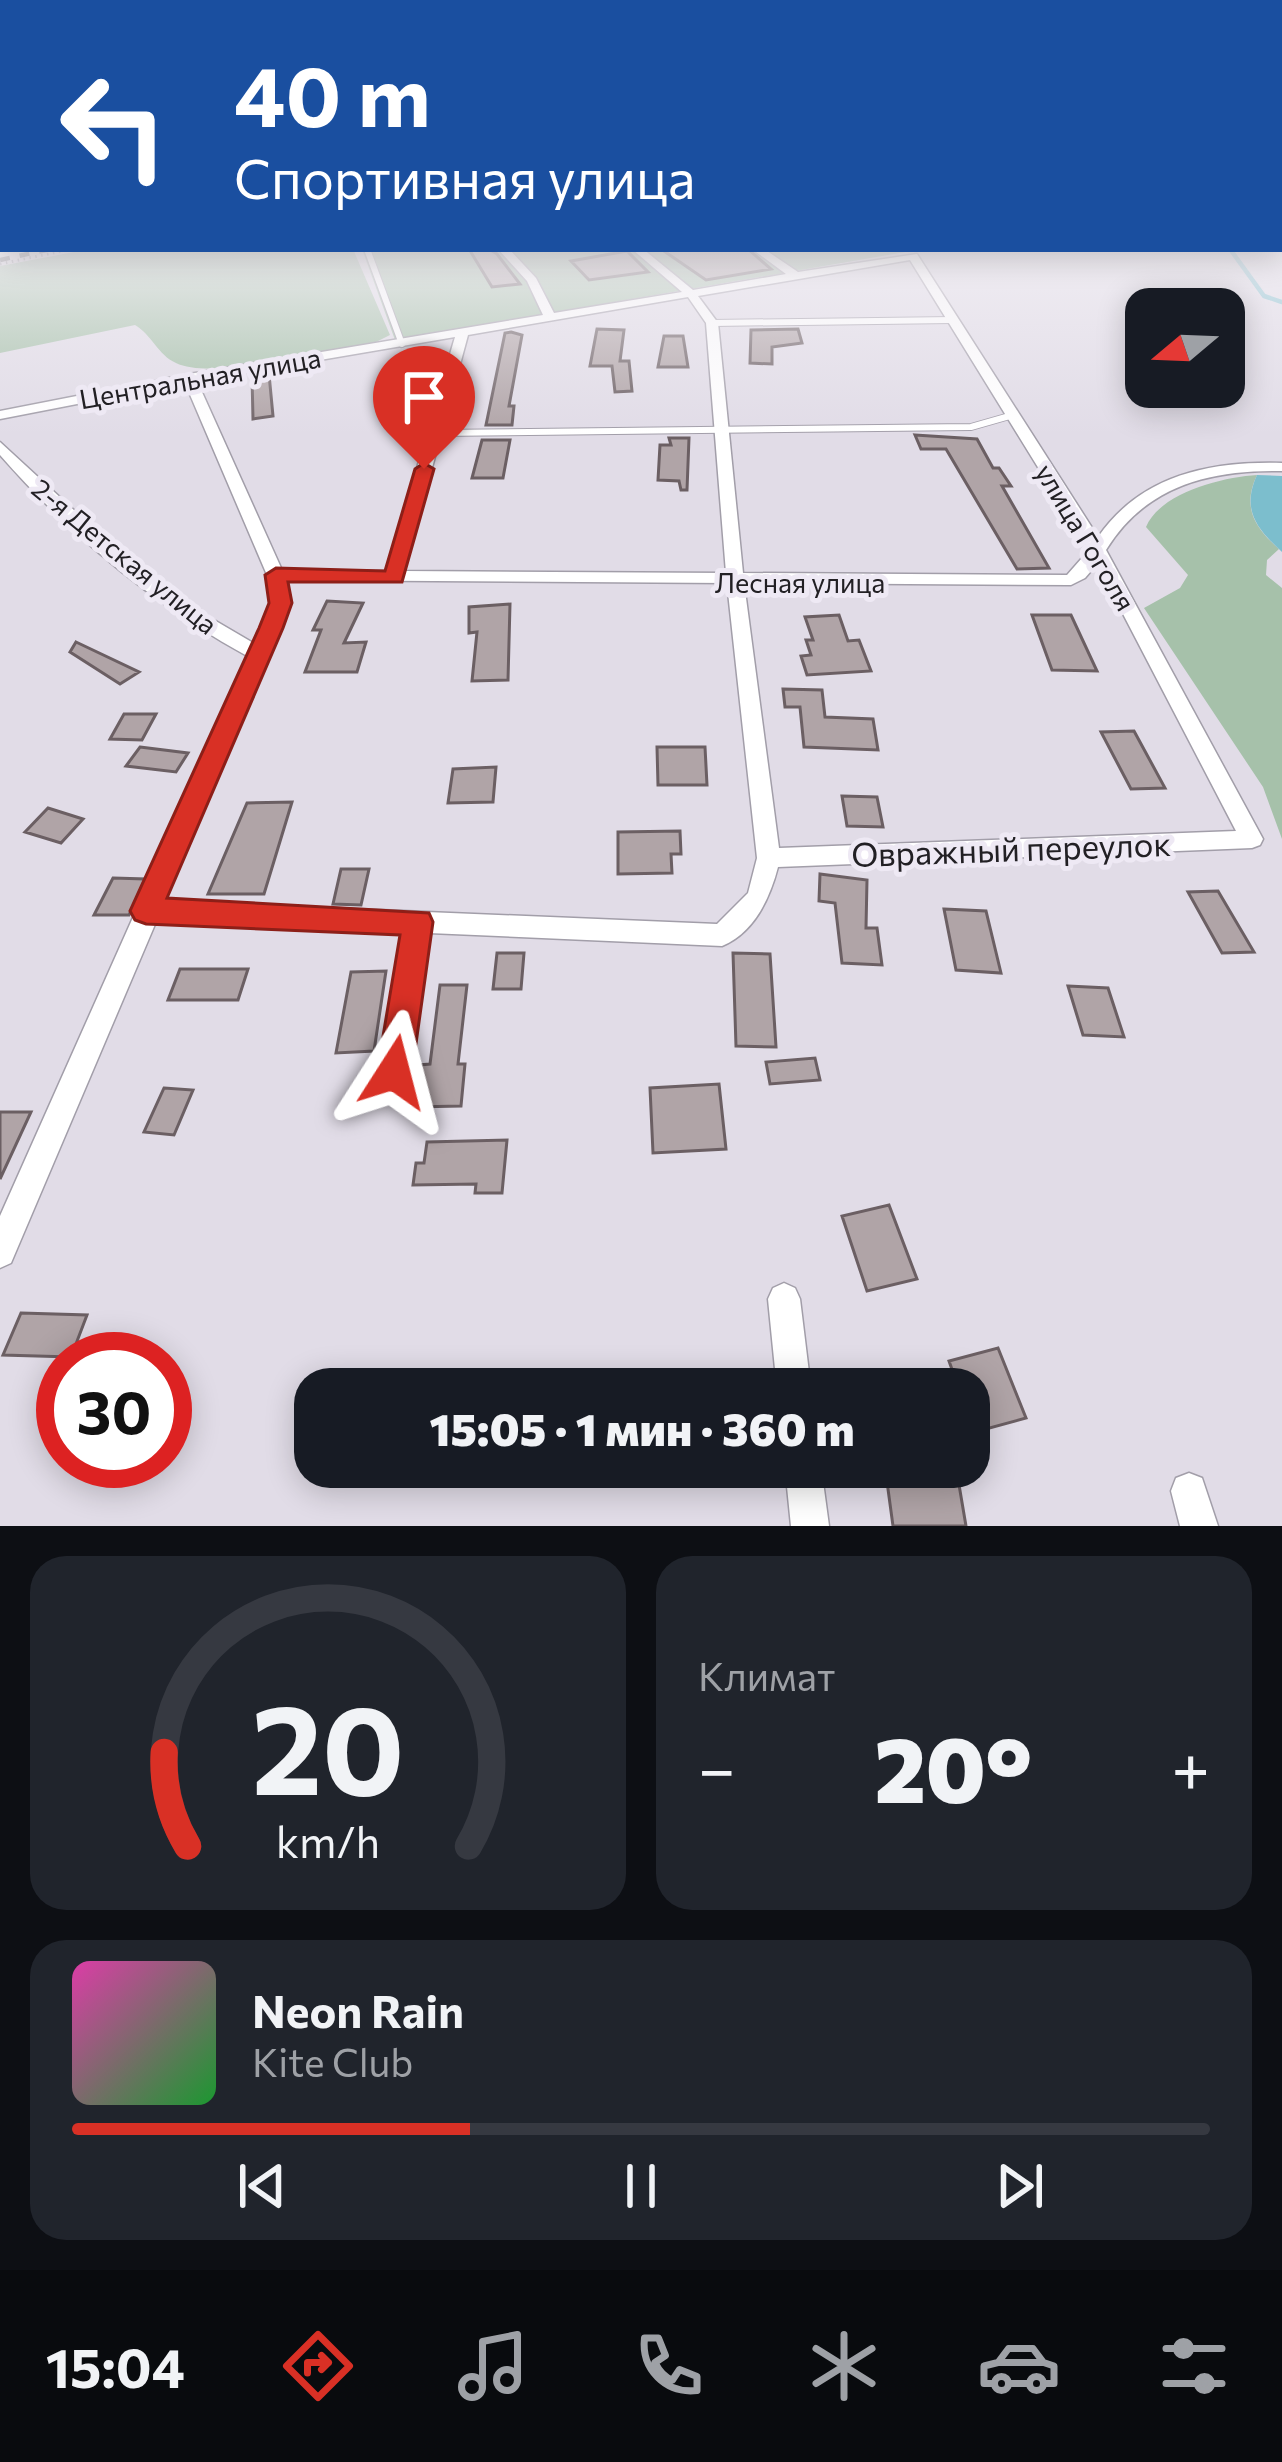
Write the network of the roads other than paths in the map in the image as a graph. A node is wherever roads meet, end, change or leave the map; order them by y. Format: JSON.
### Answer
{"nodes":[{"id":1,"x":383,"y":292,"type":"edge"},
{"id":2,"x":538,"y":292,"type":"edge"},
{"id":3,"x":701,"y":292,"type":"edge"},
{"id":4,"x":931,"y":292,"type":"edge"},
{"id":5,"x":691,"y":294,"type":"junction"},
{"id":6,"x":550,"y":316,"type":"junction"},
{"id":7,"x":953,"y":320,"type":"junction"},
{"id":8,"x":712,"y":322,"type":"junction"},
{"id":9,"x":462,"y":334,"type":"junction"},
{"id":10,"x":402,"y":344,"type":"junction"},
{"id":11,"x":189,"y":378,"type":"junction"},
{"id":12,"x":0,"y":415,"type":"edge"},
{"id":13,"x":1012,"y":415,"type":"junction"},
{"id":14,"x":719,"y":427,"type":"junction"},
{"id":15,"x":435,"y":433,"type":"junction"},
{"id":16,"x":0,"y":446,"type":"edge"},
{"id":17,"x":1282,"y":466,"type":"edge"},
{"id":18,"x":1096,"y":549,"type":"junction"},
{"id":19,"x":275,"y":573,"type":"junction"},
{"id":20,"x":394,"y":578,"type":"junction"},
{"id":21,"x":735,"y":582,"type":"junction"},
{"id":22,"x":260,"y":655,"type":"junction"},
{"id":23,"x":1252,"y":839,"type":"joint"},
{"id":24,"x":769,"y":858,"type":"junction"},
{"id":25,"x":146,"y":911,"type":"junction"},
{"id":26,"x":418,"y":922,"type":"junction"},
{"id":27,"x":394,"y":1072,"type":"dead end"},
{"id":28,"x":0,"y":1252,"type":"edge"},
{"id":29,"x":784,"y":1299,"type":"dead end"},
{"id":30,"x":792,"y":1368,"type":"edge"},
{"id":31,"x":805,"y":1488,"type":"edge"},
{"id":32,"x":810,"y":1526,"type":"edge"}],
"edges":[{"from":1,"to":10,"type":"lane"},
{"from":2,"to":6,"type":"street"},
{"from":3,"to":5,"type":"street","name":"Центральная улица"},
{"from":4,"to":7,"type":"street","name":"улица Гоголя"},
{"from":5,"to":6,"type":"street","name":"Центральная улица"},
{"from":5,"to":8,"type":"street"},
{"from":6,"to":9,"type":"street","name":"Центральная улица"},
{"from":7,"to":8,"type":"lane"},
{"from":7,"to":13,"type":"street","name":"улица Гоголя"},
{"from":8,"to":14,"type":"street"},
{"from":9,"to":10,"type":"street","name":"Центральная улица"},
{"from":9,"to":15,"type":"street"},
{"from":10,"to":11,"type":"street","name":"Центральная улица"},
{"from":11,"to":12,"type":"street","name":"Центральная улица"},
{"from":11,"to":19,"type":"street"},
{"from":13,"to":14,"type":"lane"},
{"from":13,"to":18,"type":"street","name":"улица Гоголя"},
{"from":14,"to":15,"type":"lane"},
{"from":14,"to":21,"type":"street"},
{"from":15,"to":20,"type":"street"},
{"from":16,"to":22,"type":"street","name":"2-я Детская улица"},
{"from":17,"to":18,"type":"street","name":"Лесная улица"},
{"from":18,"to":21,"type":"street","name":"Лесная улица"},
{"from":18,"to":23,"type":"street","name":"улица Гоголя"},
{"from":19,"to":20,"type":"street","name":"Лесная улица"},
{"from":19,"to":22,"type":"street"},
{"from":20,"to":21,"type":"street","name":"Лесная улица"},
{"from":21,"to":24,"type":"street"},
{"from":22,"to":25,"type":"street"},
{"from":23,"to":24,"type":"street","name":"Овражный переулок"},
{"from":24,"to":26,"type":"street"},
{"from":25,"to":26,"type":"street"},
{"from":25,"to":28,"type":"street"},
{"from":26,"to":27,"type":"street"},
{"from":29,"to":30,"type":"street"},
{"from":31,"to":32,"type":"street"}]}
